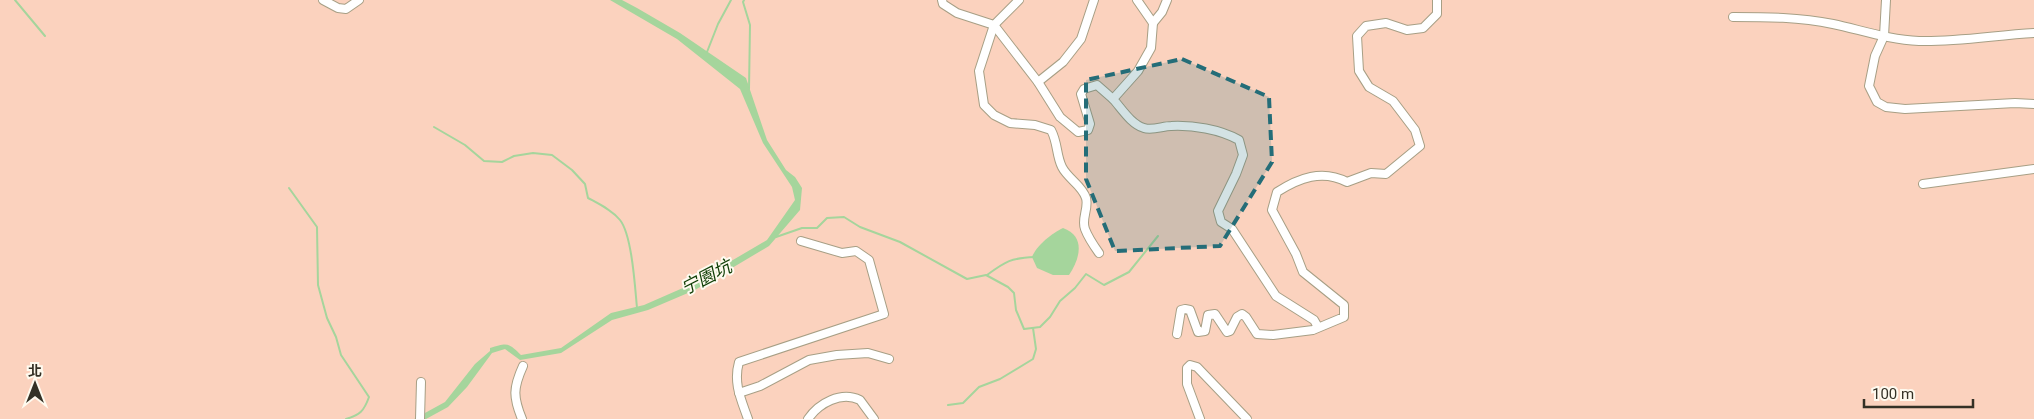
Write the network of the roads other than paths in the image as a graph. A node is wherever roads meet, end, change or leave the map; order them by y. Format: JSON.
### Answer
{"nodes":[{"id":1,"x":323,"y":0,"type":"edge"},
{"id":2,"x":359,"y":0,"type":"edge"},
{"id":3,"x":942,"y":0,"type":"edge"},
{"id":4,"x":1019,"y":0,"type":"edge"},
{"id":5,"x":1094,"y":0,"type":"edge"},
{"id":6,"x":1137,"y":0,"type":"edge"},
{"id":7,"x":1167,"y":0,"type":"edge"},
{"id":8,"x":1437,"y":0,"type":"edge"},
{"id":9,"x":1886,"y":0,"type":"edge"},
{"id":10,"x":1733,"y":17,"type":"dead end"},
{"id":11,"x":1153,"y":23,"type":"junction"},
{"id":12,"x":994,"y":25,"type":"junction"},
{"id":13,"x":2034,"y":33,"type":"edge"},
{"id":14,"x":1884,"y":36,"type":"junction"},
{"id":15,"x":1038,"y":82,"type":"junction"},
{"id":16,"x":1113,"y":99,"type":"junction"},
{"id":17,"x":2034,"y":104,"type":"edge"},
{"id":18,"x":2034,"y":169,"type":"edge"},
{"id":19,"x":1923,"y":184,"type":"dead end"},
{"id":20,"x":801,"y":241,"type":"dead end"},
{"id":21,"x":1099,"y":253,"type":"dead end"},
{"id":22,"x":1318,"y":327,"type":"junction"},
{"id":23,"x":1177,"y":334,"type":"dead end"},
{"id":24,"x":889,"y":359,"type":"dead end"},
{"id":25,"x":523,"y":366,"type":"dead end"},
{"id":26,"x":421,"y":382,"type":"dead end"},
{"id":27,"x":739,"y":393,"type":"junction"},
{"id":28,"x":420,"y":419,"type":"edge"},
{"id":29,"x":522,"y":419,"type":"edge"},
{"id":30,"x":748,"y":419,"type":"edge"},
{"id":31,"x":808,"y":419,"type":"edge"},
{"id":32,"x":874,"y":419,"type":"edge"},
{"id":33,"x":1200,"y":419,"type":"edge"},
{"id":34,"x":1247,"y":419,"type":"edge"}],
"edges":[{"from":1,"to":2,"type":"street"},
{"from":3,"to":12,"type":"street"},
{"from":4,"to":12,"type":"street"},
{"from":5,"to":15,"type":"street"},
{"from":6,"to":11,"type":"street"},
{"from":7,"to":11,"type":"street"},
{"from":8,"to":22,"type":"street"},
{"from":9,"to":14,"type":"street"},
{"from":10,"to":14,"type":"street"},
{"from":11,"to":16,"type":"street"},
{"from":12,"to":15,"type":"street"},
{"from":12,"to":21,"type":"street"},
{"from":13,"to":14,"type":"street"},
{"from":14,"to":17,"type":"street"},
{"from":15,"to":16,"type":"street"},
{"from":16,"to":22,"type":"street"},
{"from":18,"to":19,"type":"street"},
{"from":20,"to":27,"type":"street"},
{"from":22,"to":23,"type":"street"},
{"from":24,"to":27,"type":"street"},
{"from":25,"to":29,"type":"street"},
{"from":26,"to":28,"type":"street"},
{"from":27,"to":30,"type":"street"},
{"from":31,"to":32,"type":"street"},
{"from":33,"to":34,"type":"street"}]}
